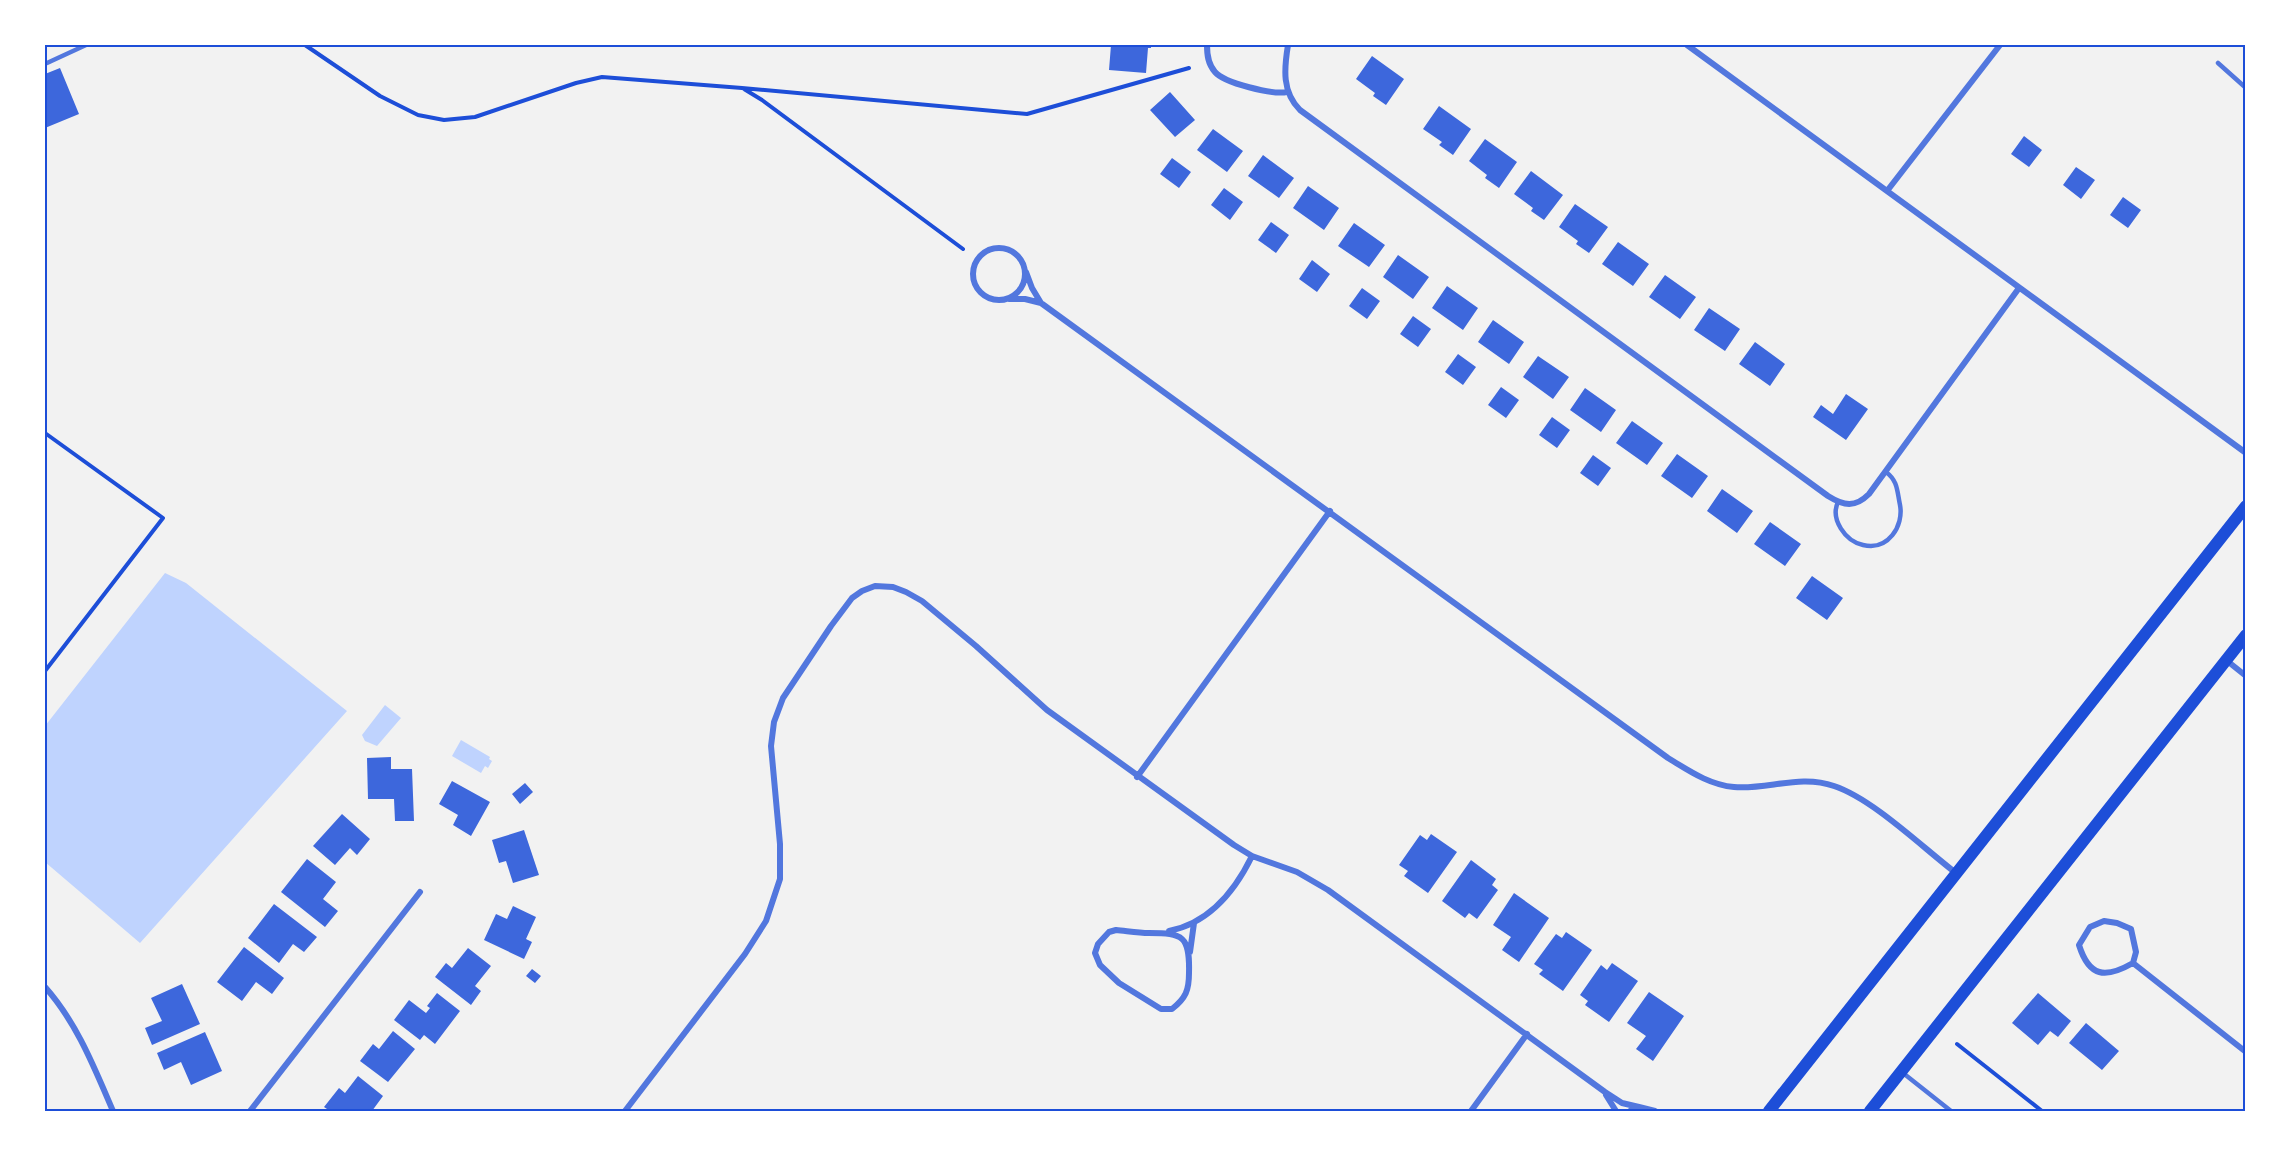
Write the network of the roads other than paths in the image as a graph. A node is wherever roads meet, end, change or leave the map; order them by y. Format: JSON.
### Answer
{"nodes":[{"id":1,"x":86,"y":45,"type":"edge"},
{"id":2,"x":1207,"y":45,"type":"edge"},
{"id":3,"x":1288,"y":45,"type":"edge"},
{"id":4,"x":1687,"y":45,"type":"edge"},
{"id":5,"x":2000,"y":45,"type":"edge"},
{"id":6,"x":47,"y":63,"type":"dead end"},
{"id":7,"x":2218,"y":63,"type":"dead end"},
{"id":8,"x":2246,"y":88,"type":"edge"},
{"id":9,"x":1287,"y":92,"type":"junction"},
{"id":10,"x":1887,"y":191,"type":"junction"},
{"id":11,"x":1026,"y":272,"type":"junction"},
{"id":12,"x":2019,"y":288,"type":"junction"},
{"id":13,"x":1008,"y":299,"type":"junction"},
{"id":14,"x":1041,"y":303,"type":"junction"},
{"id":15,"x":2246,"y":453,"type":"edge"},
{"id":16,"x":1886,"y":472,"type":"junction"},
{"id":17,"x":1838,"y":502,"type":"junction"},
{"id":18,"x":2246,"y":506,"type":"edge"},
{"id":19,"x":1330,"y":511,"type":"junction"},
{"id":20,"x":2246,"y":635,"type":"edge"},
{"id":21,"x":2226,"y":660,"type":"junction"},
{"id":22,"x":2246,"y":676,"type":"edge"},
{"id":23,"x":1137,"y":777,"type":"junction"},
{"id":24,"x":1252,"y":856,"type":"junction"},
{"id":25,"x":1956,"y":874,"type":"junction"},
{"id":26,"x":420,"y":892,"type":"dead end"},
{"id":27,"x":1194,"y":923,"type":"junction"},
{"id":28,"x":1162,"y":932,"type":"junction"},
{"id":29,"x":1190,"y":957,"type":"junction"},
{"id":30,"x":2133,"y":963,"type":"junction"},
{"id":31,"x":45,"y":987,"type":"edge"},
{"id":32,"x":1527,"y":1034,"type":"junction"},
{"id":33,"x":2246,"y":1052,"type":"edge"},
{"id":34,"x":1901,"y":1071,"type":"junction"},
{"id":35,"x":1605,"y":1092,"type":"junction"},
{"id":36,"x":1640,"y":1107,"type":"junction"},
{"id":37,"x":113,"y":1111,"type":"edge"},
{"id":38,"x":250,"y":1111,"type":"edge"},
{"id":39,"x":625,"y":1111,"type":"edge"},
{"id":40,"x":1471,"y":1111,"type":"edge"},
{"id":41,"x":1616,"y":1111,"type":"edge"},
{"id":42,"x":1630,"y":1111,"type":"edge"},
{"id":43,"x":1655,"y":1111,"type":"edge"},
{"id":44,"x":1769,"y":1111,"type":"edge"},
{"id":45,"x":1870,"y":1111,"type":"edge"},
{"id":46,"x":1951,"y":1111,"type":"edge"}],
"edges":[{"from":1,"to":6,"type":"lane"},
{"from":2,"to":9,"type":"street"},
{"from":3,"to":9,"type":"street"},
{"from":4,"to":10,"type":"street"},
{"from":5,"to":10,"type":"street"},
{"from":7,"to":8,"type":"lane"},
{"from":9,"to":17,"type":"street"},
{"from":10,"to":12,"type":"street"},
{"from":11,"to":13,"type":"street"},
{"from":11,"to":13,"type":"street"},
{"from":11,"to":14,"type":"street"},
{"from":12,"to":15,"type":"street"},
{"from":12,"to":16,"type":"street"},
{"from":13,"to":14,"type":"street"},
{"from":14,"to":19,"type":"street"},
{"from":16,"to":17,"type":"street"},
{"from":16,"to":17,"type":"lane"},
{"from":18,"to":25,"type":"main road"},
{"from":19,"to":23,"type":"street"},
{"from":19,"to":25,"type":"street"},
{"from":20,"to":21,"type":"main road"},
{"from":21,"to":22,"type":"street"},
{"from":21,"to":34,"type":"main road"},
{"from":23,"to":24,"type":"street"},
{"from":23,"to":39,"type":"street"},
{"from":24,"to":27,"type":"street"},
{"from":24,"to":32,"type":"street"},
{"from":25,"to":44,"type":"main road"},
{"from":26,"to":38,"type":"street"},
{"from":27,"to":28,"type":"street"},
{"from":27,"to":29,"type":"street"},
{"from":28,"to":29,"type":"street"},
{"from":28,"to":29,"type":"street"},
{"from":30,"to":30,"type":"street"},
{"from":30,"to":33,"type":"street"},
{"from":31,"to":37,"type":"street"},
{"from":32,"to":35,"type":"street"},
{"from":32,"to":40,"type":"street"},
{"from":34,"to":45,"type":"main road"},
{"from":34,"to":46,"type":"lane"},
{"from":35,"to":36,"type":"street"},
{"from":35,"to":41,"type":"street"},
{"from":36,"to":42,"type":"street"},
{"from":36,"to":43,"type":"street"}]}
